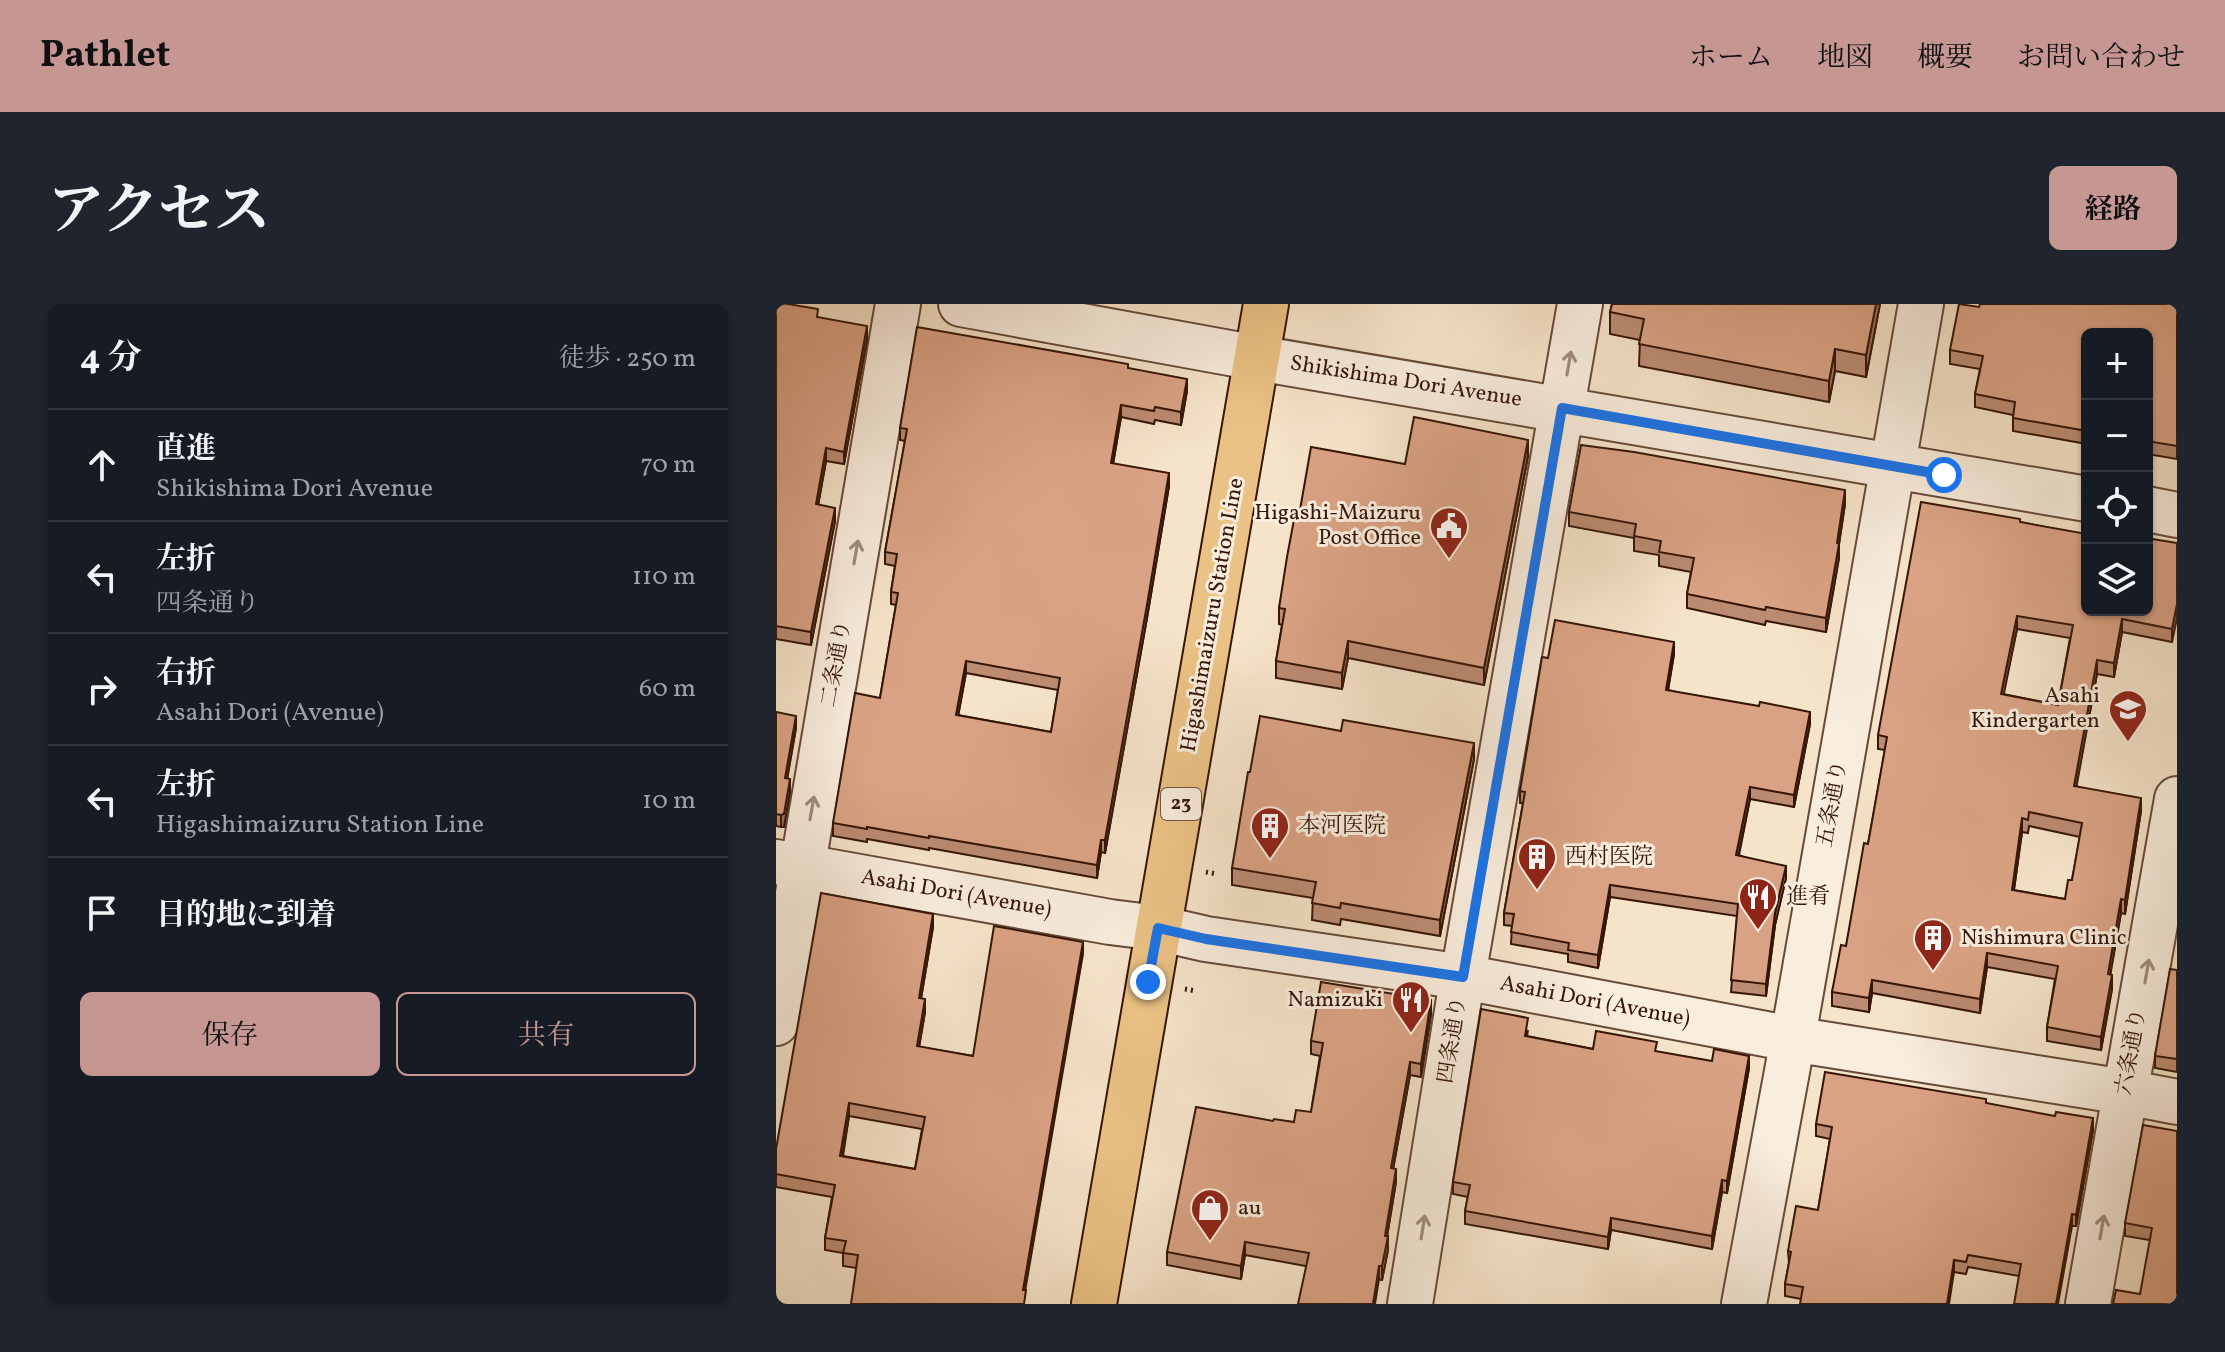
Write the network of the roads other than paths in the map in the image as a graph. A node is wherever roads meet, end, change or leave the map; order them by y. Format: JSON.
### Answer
{"nodes":[{"id":1,"x":898,"y":304,"type":"edge"},
{"id":2,"x":961,"y":304,"type":"edge"},
{"id":3,"x":1266,"y":304,"type":"edge"},
{"id":4,"x":1580,"y":304,"type":"edge"},
{"id":5,"x":1921,"y":304,"type":"edge"},
{"id":6,"x":1257,"y":358,"type":"junction"},
{"id":7,"x":1562,"y":408,"type":"junction"},
{"id":8,"x":1891,"y":466,"type":"junction"},
{"id":9,"x":2081,"y":498,"type":"edge"},
{"id":10,"x":2153,"y":510,"type":"edge"},
{"id":11,"x":2177,"y":515,"type":"edge"},
{"id":12,"x":2177,"y":799,"type":"edge"},
{"id":13,"x":789,"y":865,"type":"edge"},
{"id":14,"x":1158,"y":928,"type":"junction"},
{"id":15,"x":1463,"y":977,"type":"junction"},
{"id":16,"x":776,"y":1023,"type":"edge"},
{"id":17,"x":1792,"y":1039,"type":"junction"},
{"id":18,"x":2125,"y":1092,"type":"junction"},
{"id":19,"x":2177,"y":1102,"type":"edge"},
{"id":20,"x":1094,"y":1304,"type":"edge"},
{"id":21,"x":1410,"y":1304,"type":"edge"},
{"id":22,"x":1744,"y":1304,"type":"edge"},
{"id":23,"x":2088,"y":1304,"type":"edge"}],
"edges":[{"from":13,"to":1,"type":"street","name":"二条通り","one_way":true},
{"from":2,"to":6,"type":"street","name":"Shikishima Dori Avenue"},
{"from":3,"to":6,"type":"main road","name":"Higashimaizuru Station Line","number":"23"},
{"from":7,"to":4,"type":"street","name":"四条通り","one_way":true},
{"from":5,"to":8,"type":"street","name":"五条通り"},
{"from":6,"to":7,"type":"street","name":"Shikishima Dori Avenue"},
{"from":6,"to":14,"type":"main road","name":"Higashimaizuru Station Line","number":"23"},
{"from":7,"to":8,"type":"street","name":"Shikishima Dori Avenue"},
{"from":7,"to":15,"type":"street","name":"四条通り"},
{"from":8,"to":9,"type":"street","name":"Shikishima Dori Avenue"},
{"from":8,"to":17,"type":"street","name":"五条通り"},
{"from":10,"to":11,"type":"street"},
{"from":18,"to":12,"type":"street","name":"六条通り","one_way":true},
{"from":13,"to":14,"type":"street","name":"Asahi Dori (Avenue)"},
{"from":13,"to":16,"type":"street","name":"二条通り"},
{"from":14,"to":15,"type":"street","name":"Asahi Dori (Avenue)"},
{"from":14,"to":20,"type":"main road","name":"Higashimaizuru Station Line","number":"23"},
{"from":15,"to":17,"type":"street","name":"Asahi Dori (Avenue)"},
{"from":21,"to":15,"type":"street","name":"四条通り","one_way":true},
{"from":17,"to":18,"type":"street","name":"Asahi Dori (Avenue)"},
{"from":17,"to":22,"type":"street","name":"五条通り"},
{"from":18,"to":19,"type":"street","name":"Asahi Dori (Avenue)"},
{"from":23,"to":18,"type":"street","name":"六条通り","one_way":true}]}
